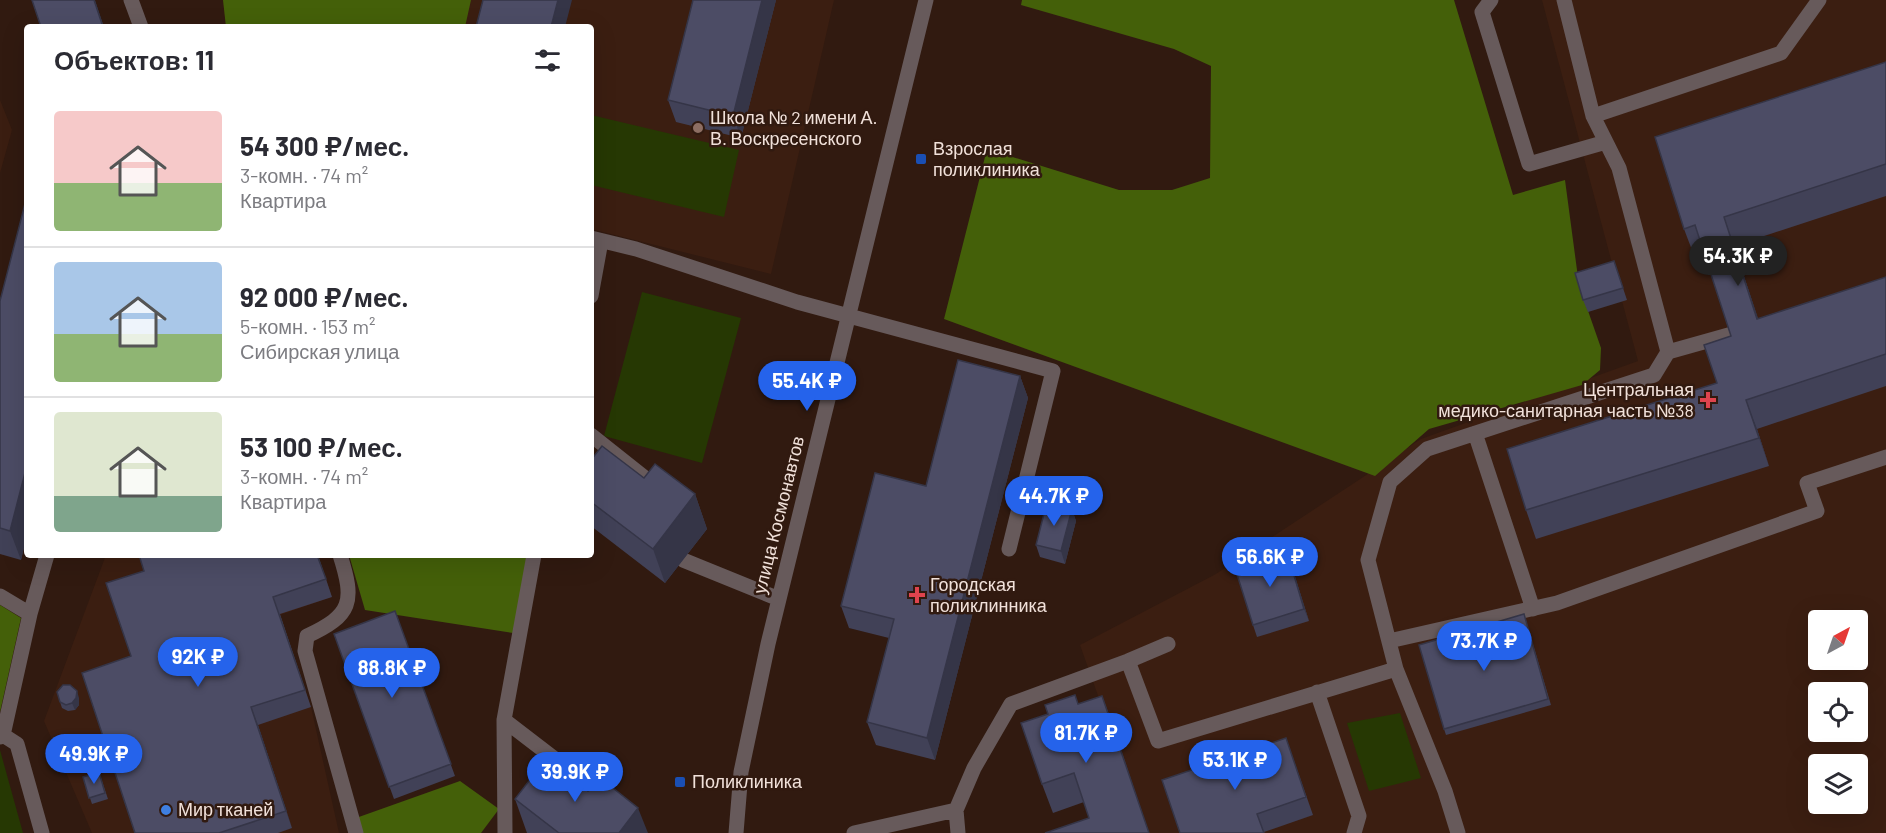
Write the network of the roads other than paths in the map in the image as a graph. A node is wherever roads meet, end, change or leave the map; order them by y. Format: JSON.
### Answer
{"nodes":[{"id":1,"x":131,"y":0,"type":"edge"},
{"id":2,"x":926,"y":0,"type":"edge"},
{"id":3,"x":1491,"y":0,"type":"edge"},
{"id":4,"x":1564,"y":0,"type":"edge"},
{"id":5,"x":1819,"y":0,"type":"edge"},
{"id":6,"x":140,"y":24,"type":"edge"},
{"id":7,"x":1593,"y":116,"type":"junction"},
{"id":8,"x":1606,"y":142,"type":"junction"},
{"id":9,"x":596,"y":239,"type":"edge"},
{"id":10,"x":594,"y":262,"type":"edge"},
{"id":11,"x":849,"y":316,"type":"junction"},
{"id":12,"x":1732,"y":334,"type":"edge"},
{"id":13,"x":1668,"y":352,"type":"junction"},
{"id":14,"x":1475,"y":433,"type":"junction"},
{"id":15,"x":594,"y":437,"type":"edge"},
{"id":16,"x":1886,"y":457,"type":"edge"},
{"id":17,"x":662,"y":491,"type":"edge"},
{"id":18,"x":1009,"y":549,"type":"dead end"},
{"id":19,"x":46,"y":558,"type":"edge"},
{"id":20,"x":341,"y":558,"type":"edge"},
{"id":21,"x":533,"y":558,"type":"edge"},
{"id":22,"x":683,"y":560,"type":"dead end"},
{"id":23,"x":0,"y":596,"type":"edge"},
{"id":24,"x":779,"y":598,"type":"junction"},
{"id":25,"x":1533,"y":609,"type":"junction"},
{"id":26,"x":30,"y":614,"type":"junction"},
{"id":27,"x":1389,"y":641,"type":"junction"},
{"id":28,"x":1168,"y":644,"type":"dead end"},
{"id":29,"x":1128,"y":661,"type":"junction"},
{"id":30,"x":1396,"y":669,"type":"junction"},
{"id":31,"x":1317,"y":692,"type":"junction"},
{"id":32,"x":504,"y":720,"type":"junction"},
{"id":33,"x":1,"y":736,"type":"edge"},
{"id":34,"x":612,"y":803,"type":"edge"},
{"id":35,"x":956,"y":810,"type":"junction"},
{"id":36,"x":42,"y":833,"type":"edge"},
{"id":37,"x":356,"y":833,"type":"edge"},
{"id":38,"x":505,"y":833,"type":"edge"},
{"id":39,"x":736,"y":833,"type":"edge"},
{"id":40,"x":854,"y":833,"type":"edge"},
{"id":41,"x":958,"y":833,"type":"edge"},
{"id":42,"x":1354,"y":833,"type":"edge"},
{"id":43,"x":1458,"y":833,"type":"edge"}],
"edges":[{"from":1,"to":6,"type":"street"},
{"from":2,"to":11,"type":"street","name":"улица Космонавтов"},
{"from":3,"to":8,"type":"street"},
{"from":4,"to":7,"type":"street"},
{"from":5,"to":7,"type":"street"},
{"from":7,"to":8,"type":"street"},
{"from":8,"to":13,"type":"street"},
{"from":9,"to":10,"type":"street"},
{"from":9,"to":11,"type":"street"},
{"from":11,"to":18,"type":"street"},
{"from":11,"to":24,"type":"street","name":"улица Космонавтов"},
{"from":12,"to":13,"type":"street"},
{"from":13,"to":14,"type":"street"},
{"from":14,"to":25,"type":"street"},
{"from":14,"to":27,"type":"street"},
{"from":15,"to":17,"type":"street"},
{"from":16,"to":25,"type":"street"},
{"from":19,"to":26,"type":"street"},
{"from":20,"to":37,"type":"street"},
{"from":21,"to":32,"type":"street"},
{"from":22,"to":24,"type":"street"},
{"from":23,"to":26,"type":"street"},
{"from":24,"to":39,"type":"street","name":"улица Космонавтов"},
{"from":25,"to":27,"type":"street"},
{"from":26,"to":33,"type":"street"},
{"from":27,"to":30,"type":"street"},
{"from":28,"to":29,"type":"street"},
{"from":29,"to":31,"type":"street"},
{"from":29,"to":35,"type":"street"},
{"from":30,"to":31,"type":"street"},
{"from":30,"to":43,"type":"street"},
{"from":31,"to":42,"type":"street"},
{"from":32,"to":34,"type":"street"},
{"from":32,"to":38,"type":"street"},
{"from":33,"to":36,"type":"street"},
{"from":35,"to":40,"type":"street"},
{"from":35,"to":41,"type":"street"}]}
